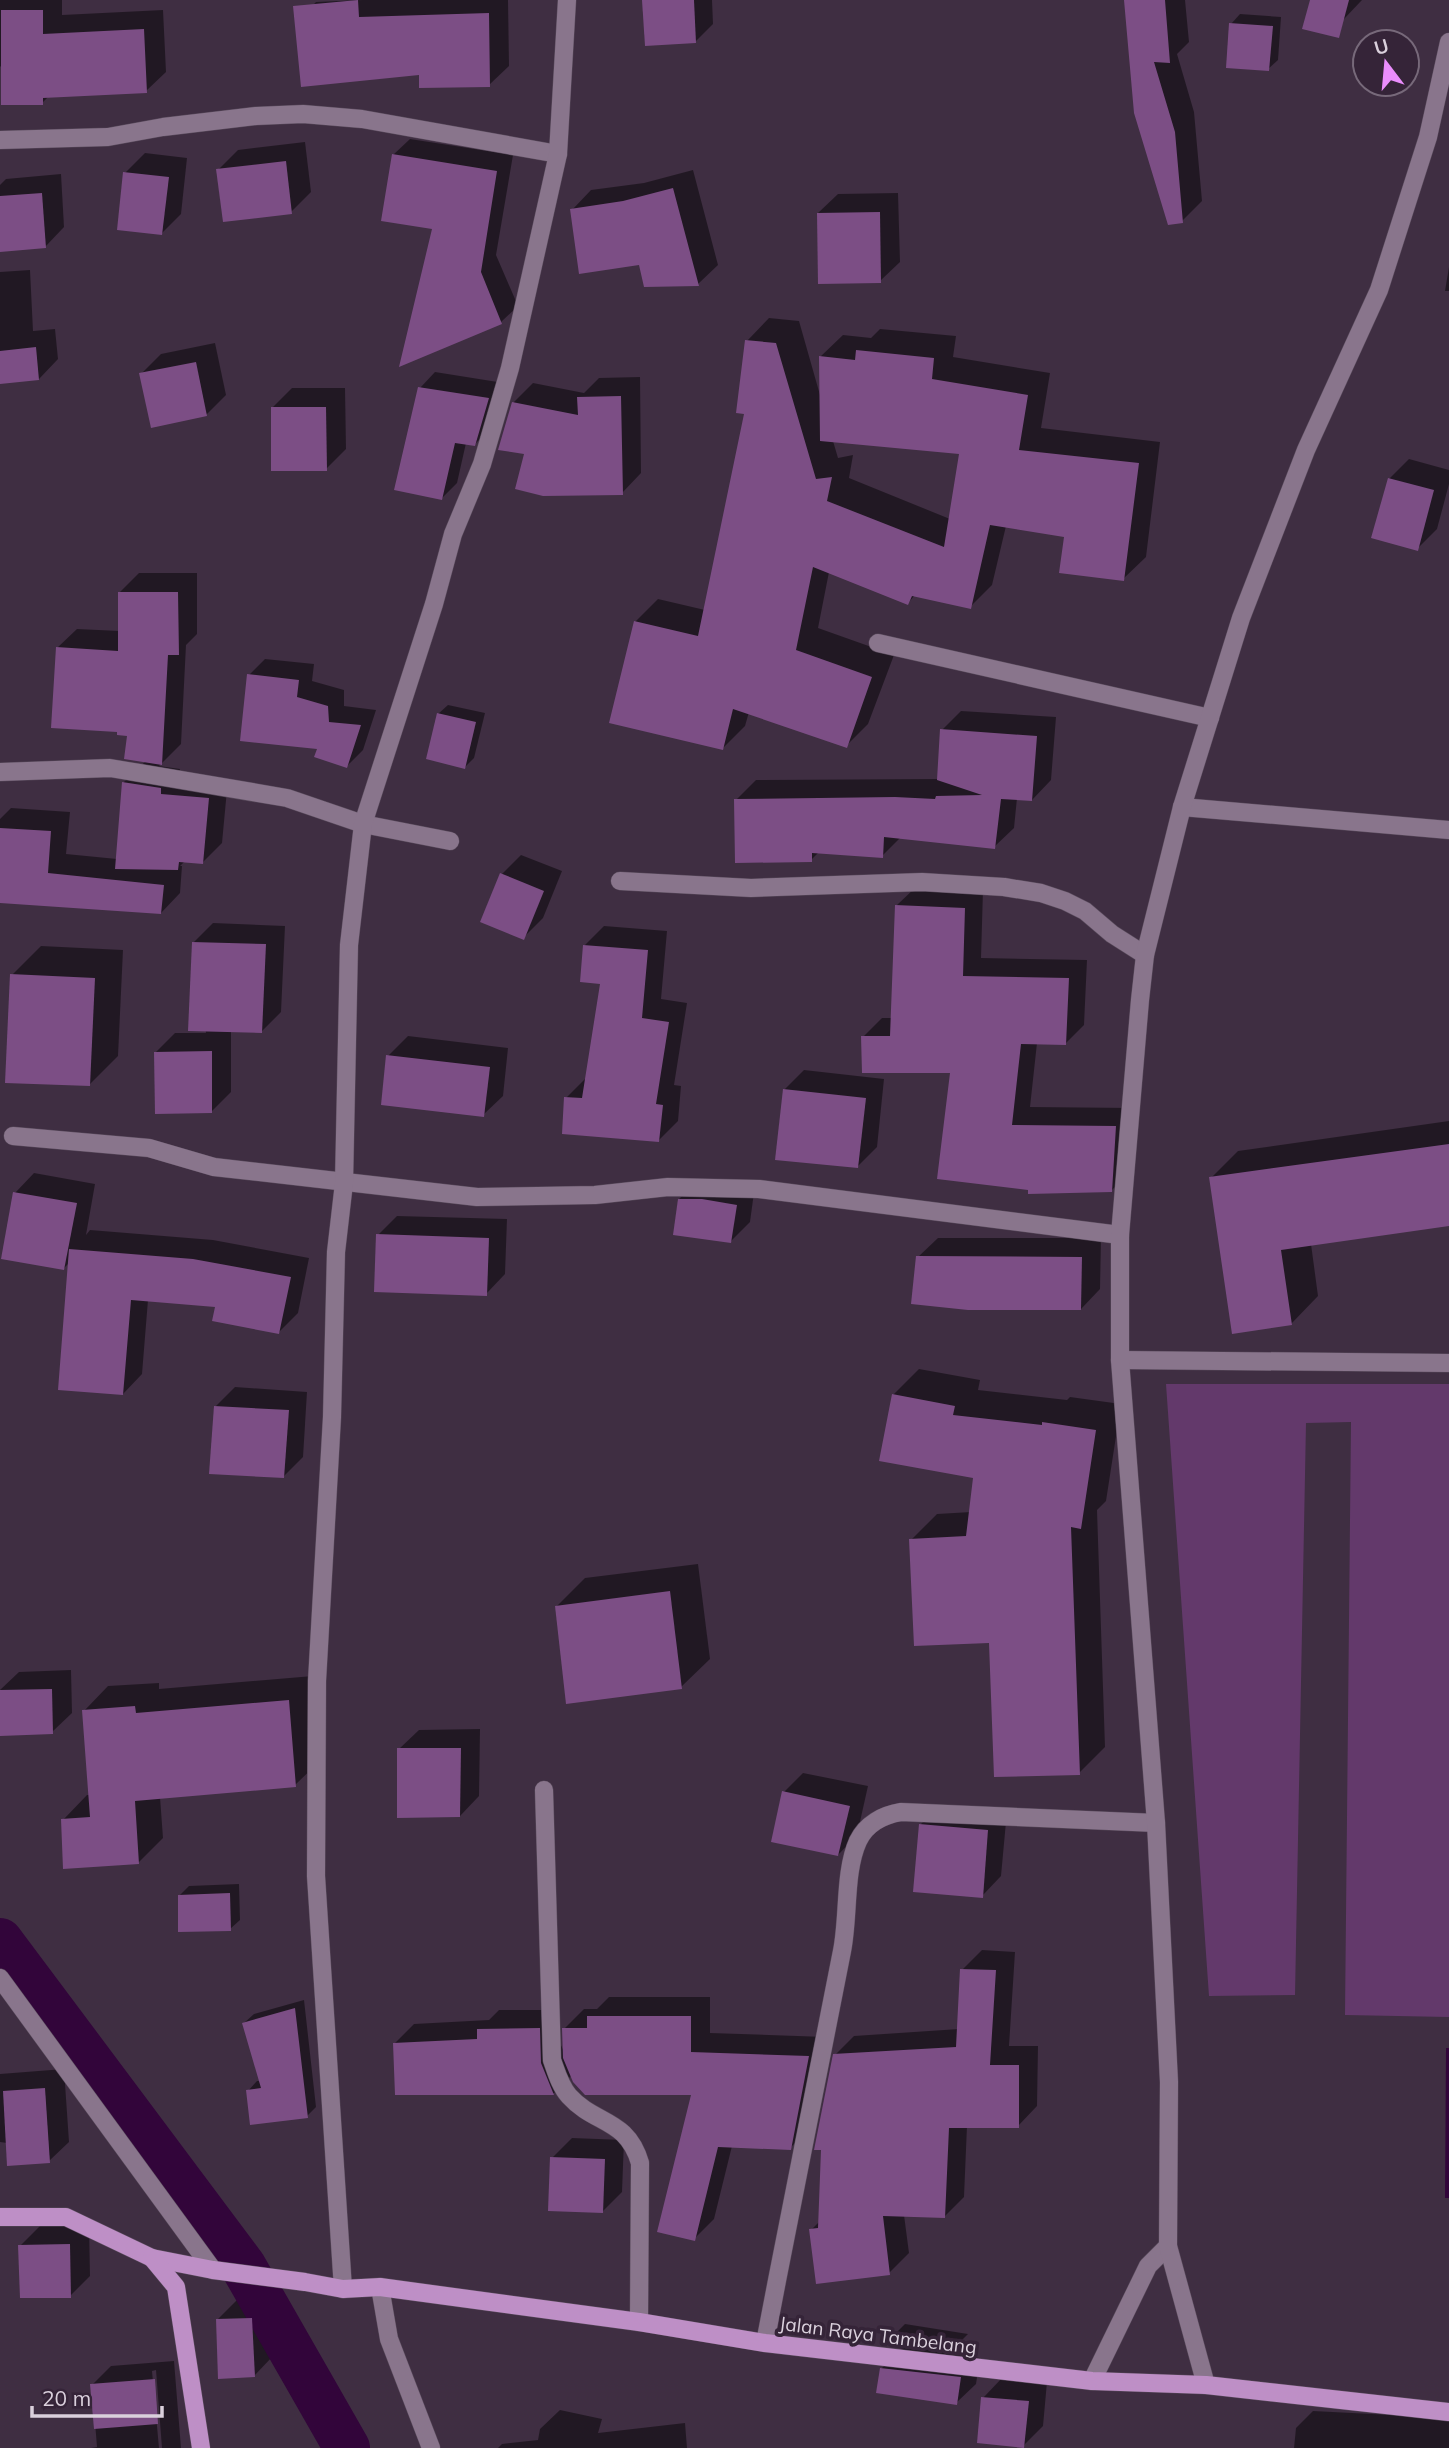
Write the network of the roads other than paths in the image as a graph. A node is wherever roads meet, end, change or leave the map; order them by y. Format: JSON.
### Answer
{"nodes":[{"id":1,"x":567,"y":0,"type":"edge"},
{"id":2,"x":1449,"y":42,"type":"edge"},
{"id":3,"x":1447,"y":72,"type":"edge"},
{"id":4,"x":0,"y":140,"type":"edge"},
{"id":5,"x":558,"y":154,"type":"junction"},
{"id":6,"x":877,"y":643,"type":"dead end"},
{"id":7,"x":1210,"y":718,"type":"junction"},
{"id":8,"x":0,"y":772,"type":"edge"},
{"id":9,"x":1182,"y":807,"type":"junction"},
{"id":10,"x":363,"y":824,"type":"junction"},
{"id":11,"x":1449,"y":830,"type":"edge"},
{"id":12,"x":450,"y":841,"type":"dead end"},
{"id":13,"x":620,"y":881,"type":"dead end"},
{"id":14,"x":1145,"y":955,"type":"junction"},
{"id":15,"x":13,"y":1136,"type":"dead end"},
{"id":16,"x":344,"y":1182,"type":"junction"},
{"id":17,"x":1120,"y":1235,"type":"junction"},
{"id":18,"x":1120,"y":1360,"type":"junction"},
{"id":19,"x":1449,"y":1363,"type":"edge"},
{"id":20,"x":544,"y":1790,"type":"dead end"},
{"id":21,"x":1156,"y":1824,"type":"junction"},
{"id":22,"x":0,"y":1978,"type":"edge"},
{"id":23,"x":0,"y":2217,"type":"edge"},
{"id":24,"x":1168,"y":2246,"type":"junction"},
{"id":25,"x":152,"y":2258,"type":"junction"},
{"id":26,"x":213,"y":2270,"type":"junction"},
{"id":27,"x":380,"y":2287,"type":"junction"},
{"id":28,"x":343,"y":2289,"type":"junction"},
{"id":29,"x":639,"y":2322,"type":"junction"},
{"id":30,"x":765,"y":2343,"type":"junction"},
{"id":31,"x":1092,"y":2381,"type":"junction"},
{"id":32,"x":1206,"y":2385,"type":"junction"},
{"id":33,"x":1449,"y":2412,"type":"edge"},
{"id":34,"x":201,"y":2448,"type":"edge"},
{"id":35,"x":430,"y":2448,"type":"edge"}],
"edges":[{"from":1,"to":5,"type":"street"},
{"from":2,"to":3,"type":"street"},
{"from":3,"to":7,"type":"street"},
{"from":4,"to":5,"type":"street"},
{"from":5,"to":10,"type":"street"},
{"from":6,"to":7,"type":"street"},
{"from":7,"to":9,"type":"street"},
{"from":8,"to":10,"type":"street"},
{"from":9,"to":11,"type":"street"},
{"from":9,"to":14,"type":"street"},
{"from":10,"to":12,"type":"street"},
{"from":10,"to":16,"type":"street"},
{"from":13,"to":14,"type":"street"},
{"from":14,"to":17,"type":"street"},
{"from":15,"to":16,"type":"street"},
{"from":16,"to":17,"type":"street"},
{"from":16,"to":28,"type":"street"},
{"from":17,"to":18,"type":"street"},
{"from":18,"to":19,"type":"street"},
{"from":18,"to":21,"type":"street"},
{"from":20,"to":29,"type":"street"},
{"from":21,"to":24,"type":"street"},
{"from":21,"to":30,"type":"street"},
{"from":22,"to":26,"type":"street"},
{"from":23,"to":25,"type":"main road"},
{"from":24,"to":31,"type":"street"},
{"from":24,"to":32,"type":"street"},
{"from":25,"to":26,"type":"main road"},
{"from":25,"to":34,"type":"main road"},
{"from":26,"to":28,"type":"main road","name":"Jalan Raya Tambelang"},
{"from":27,"to":28,"type":"main road","name":"Jalan Raya Tambelang"},
{"from":27,"to":29,"type":"main road","name":"Jalan Raya Tambelang"},
{"from":27,"to":35,"type":"street"},
{"from":29,"to":30,"type":"main road","name":"Jalan Raya Tambelang"},
{"from":30,"to":31,"type":"main road","name":"Jalan Raya Tambelang"},
{"from":31,"to":32,"type":"main road","name":"Jalan Raya Tambelang"},
{"from":32,"to":33,"type":"main road","name":"Jalan Raya Tambelang"}]}
